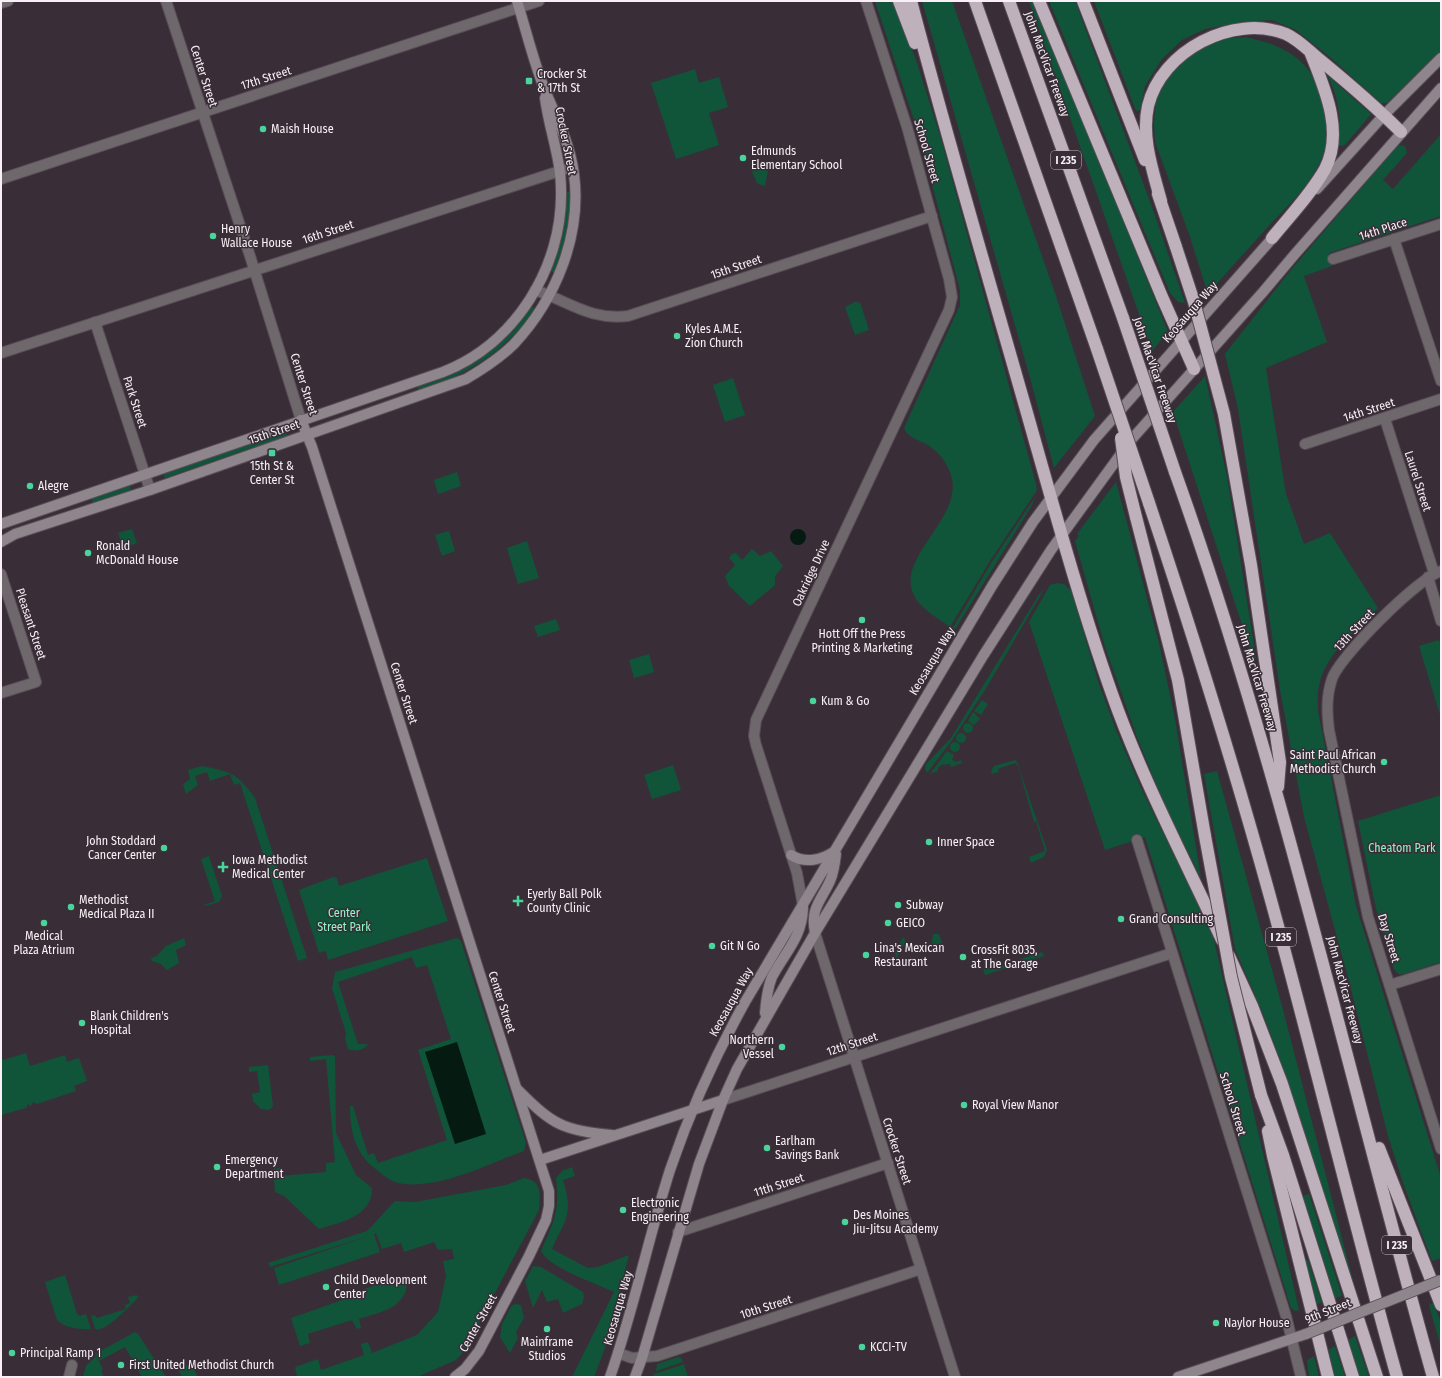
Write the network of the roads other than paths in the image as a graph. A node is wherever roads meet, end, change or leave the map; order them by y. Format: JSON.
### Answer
{"nodes":[{"id":1,"x":8,"y":1,"type":"edge"},
{"id":2,"x":166,"y":1,"type":"edge"},
{"id":3,"x":539,"y":1,"type":"edge"},
{"id":4,"x":866,"y":1,"type":"edge"},
{"id":5,"x":899,"y":1,"type":"edge"},
{"id":6,"x":911,"y":1,"type":"edge"},
{"id":7,"x":975,"y":1,"type":"edge"},
{"id":8,"x":1009,"y":1,"type":"edge"},
{"id":9,"x":1039,"y":1,"type":"edge"},
{"id":10,"x":1083,"y":1,"type":"edge"},
{"id":11,"x":1,"y":3,"type":"edge"},
{"id":12,"x":518,"y":4,"type":"edge"},
{"id":13,"x":1311,"y":53,"type":"junction"},
{"id":14,"x":1441,"y":58,"type":"edge"},
{"id":15,"x":544,"y":88,"type":"junction"},
{"id":16,"x":1441,"y":88,"type":"edge"},
{"id":17,"x":935,"y":94,"type":"junction"},
{"id":18,"x":203,"y":112,"type":"junction"},
{"id":19,"x":1384,"y":115,"type":"junction"},
{"id":20,"x":1401,"y":132,"type":"junction"},
{"id":21,"x":572,"y":167,"type":"junction"},
{"id":22,"x":560,"y":170,"type":"junction"},
{"id":23,"x":1,"y":179,"type":"edge"},
{"id":24,"x":1160,"y":201,"type":"junction"},
{"id":25,"x":932,"y":216,"type":"junction"},
{"id":26,"x":1441,"y":224,"type":"edge"},
{"id":27,"x":1272,"y":238,"type":"junction"},
{"id":28,"x":1394,"y":239,"type":"junction"},
{"id":29,"x":1333,"y":259,"type":"dead end"},
{"id":30,"x":254,"y":270,"type":"junction"},
{"id":31,"x":535,"y":290,"type":"junction"},
{"id":32,"x":550,"y":295,"type":"junction"},
{"id":33,"x":949,"y":310,"type":"joint"},
{"id":34,"x":95,"y":322,"type":"junction"},
{"id":35,"x":1182,"y":341,"type":"junction"},
{"id":36,"x":1,"y":353,"type":"edge"},
{"id":37,"x":1194,"y":369,"type":"junction"},
{"id":38,"x":1441,"y":381,"type":"edge"},
{"id":39,"x":1441,"y":399,"type":"edge"},
{"id":40,"x":1118,"y":413,"type":"junction"},
{"id":41,"x":1384,"y":419,"type":"junction"},
{"id":42,"x":301,"y":420,"type":"junction"},
{"id":43,"x":307,"y":434,"type":"junction"},
{"id":44,"x":1305,"y":444,"type":"dead end"},
{"id":45,"x":145,"y":474,"type":"junction"},
{"id":46,"x":150,"y":490,"type":"junction"},
{"id":47,"x":1051,"y":496,"type":"junction"},
{"id":48,"x":1,"y":524,"type":"edge"},
{"id":49,"x":1062,"y":534,"type":"junction"},
{"id":50,"x":1,"y":542,"type":"edge"},
{"id":51,"x":1,"y":574,"type":"edge"},
{"id":52,"x":1434,"y":574,"type":"edge"},
{"id":53,"x":1441,"y":622,"type":"edge"},
{"id":54,"x":1,"y":694,"type":"edge"},
{"id":55,"x":1329,"y":730,"type":"joint"},
{"id":56,"x":1278,"y":794,"type":"junction"},
{"id":57,"x":1137,"y":840,"type":"dead end"},
{"id":58,"x":837,"y":850,"type":"junction"},
{"id":59,"x":791,"y":855,"type":"junction"},
{"id":60,"x":803,"y":906,"type":"junction"},
{"id":61,"x":815,"y":933,"type":"junction"},
{"id":62,"x":1172,"y":953,"type":"junction"},
{"id":63,"x":1441,"y":969,"type":"edge"},
{"id":64,"x":1390,"y":985,"type":"junction"},
{"id":65,"x":765,"y":1017,"type":"junction"},
{"id":66,"x":854,"y":1057,"type":"junction"},
{"id":67,"x":516,"y":1087,"type":"junction"},
{"id":68,"x":1262,"y":1097,"type":"junction"},
{"id":69,"x":723,"y":1100,"type":"junction"},
{"id":70,"x":693,"y":1110,"type":"junction"},
{"id":71,"x":1364,"y":1113,"type":"junction"},
{"id":72,"x":616,"y":1135,"type":"junction"},
{"id":73,"x":1441,"y":1149,"type":"edge"},
{"id":74,"x":540,"y":1160,"type":"junction"},
{"id":75,"x":888,"y":1163,"type":"junction"},
{"id":76,"x":678,"y":1232,"type":"junction"},
{"id":77,"x":921,"y":1269,"type":"junction"},
{"id":78,"x":1441,"y":1280,"type":"edge"},
{"id":79,"x":1441,"y":1305,"type":"edge"},
{"id":80,"x":1292,"y":1339,"type":"junction"},
{"id":81,"x":618,"y":1353,"type":"junction"},
{"id":82,"x":642,"y":1358,"type":"junction"},
{"id":83,"x":72,"y":1365,"type":"dead end"},
{"id":84,"x":69,"y":1377,"type":"edge"},
{"id":85,"x":455,"y":1377,"type":"edge"},
{"id":86,"x":610,"y":1377,"type":"edge"},
{"id":87,"x":635,"y":1377,"type":"edge"},
{"id":88,"x":638,"y":1377,"type":"edge"},
{"id":89,"x":955,"y":1377,"type":"edge"},
{"id":90,"x":1178,"y":1377,"type":"edge"},
{"id":91,"x":1302,"y":1377,"type":"edge"},
{"id":92,"x":1328,"y":1377,"type":"edge"},
{"id":93,"x":1353,"y":1377,"type":"edge"},
{"id":94,"x":1377,"y":1377,"type":"edge"},
{"id":95,"x":1397,"y":1377,"type":"edge"},
{"id":96,"x":1433,"y":1377,"type":"edge"}],
"edges":[{"from":1,"to":11,"type":"street"},
{"from":2,"to":18,"type":"street","name":"Center Street"},
{"from":3,"to":12,"type":"street","name":"17th Street"},
{"from":4,"to":25,"type":"street","name":"School Street"},
{"from":5,"to":17,"type":"highway"},
{"from":6,"to":17,"type":"highway"},
{"from":7,"to":40,"type":"highway","number":"I 235","bridge":true},
{"from":8,"to":56,"type":"highway","name":"John MacVicar Freeway","number":"I 235","bridge":true},
{"from":9,"to":35,"type":"highway"},
{"from":10,"to":24,"type":"highway"},
{"from":12,"to":15,"type":"main road","name":"Crocker Street"},
{"from":12,"to":18,"type":"street","name":"17th Street"},
{"from":13,"to":19,"type":"highway"},
{"from":13,"to":24,"type":"highway"},
{"from":13,"to":27,"type":"highway"},
{"from":14,"to":19,"type":"main road","name":"Keosauqua Way"},
{"from":15,"to":21,"type":"main road","name":"Crocker Street"},
{"from":15,"to":22,"type":"main road","name":"Crocker Street"},
{"from":16,"to":20,"type":"main road"},
{"from":17,"to":47,"type":"highway"},
{"from":18,"to":23,"type":"street","name":"17th Street"},
{"from":18,"to":30,"type":"street","name":"Center Street"},
{"from":19,"to":20,"type":"highway"},
{"from":19,"to":27,"type":"main road","name":"Keosauqua Way"},
{"from":20,"to":37,"type":"main road"},
{"from":21,"to":22,"type":"street","name":"16th Street"},
{"from":21,"to":32,"type":"main road","name":"Crocker Street"},
{"from":22,"to":30,"type":"street","name":"16th Street"},
{"from":22,"to":31,"type":"main road","name":"Crocker Street"},
{"from":24,"to":56,"type":"highway","bridge":true},
{"from":25,"to":32,"type":"street","name":"15th Street"},
{"from":25,"to":33,"type":"street","name":"School Street"},
{"from":26,"to":28,"type":"street","name":"14th Place"},
{"from":27,"to":35,"type":"main road","name":"Keosauqua Way"},
{"from":28,"to":29,"type":"street","name":"14th Place"},
{"from":28,"to":38,"type":"street"},
{"from":30,"to":34,"type":"street","name":"16th Street"},
{"from":30,"to":42,"type":"street","name":"Center Street"},
{"from":31,"to":32,"type":"street","name":"15th Street"},
{"from":31,"to":42,"type":"main road","name":"15th Street"},
{"from":32,"to":43,"type":"main road","name":"15th Street"},
{"from":33,"to":59,"type":"street","name":"Oakridge Drive"},
{"from":34,"to":36,"type":"street","name":"16th Street"},
{"from":34,"to":45,"type":"street","name":"Park Street"},
{"from":35,"to":37,"type":"highway"},
{"from":35,"to":47,"type":"main road","name":"Keosauqua Way"},
{"from":37,"to":49,"type":"main road"},
{"from":39,"to":41,"type":"street","name":"14th Street"},
{"from":40,"to":68,"type":"highway","bridge":true},
{"from":40,"to":95,"type":"highway","number":"I 235","bridge":true},
{"from":41,"to":44,"type":"street","name":"14th Street"},
{"from":41,"to":52,"type":"street","name":"Laurel Street"},
{"from":42,"to":43,"type":"main road","name":"Center Street"},
{"from":42,"to":45,"type":"main road","name":"15th Street"},
{"from":43,"to":46,"type":"main road","name":"15th Street"},
{"from":43,"to":67,"type":"main road","name":"Center Street"},
{"from":45,"to":46,"type":"street","name":"Park Street"},
{"from":45,"to":48,"type":"main road","name":"15th Street"},
{"from":46,"to":50,"type":"main road","name":"15th Street"},
{"from":47,"to":49,"type":"highway"},
{"from":47,"to":58,"type":"main road","name":"Keosauqua Way"},
{"from":49,"to":61,"type":"main road"},
{"from":49,"to":94,"type":"highway"},
{"from":51,"to":54,"type":"street","name":"Pleasant Street"},
{"from":52,"to":53,"type":"street","name":"Laurel Street"},
{"from":52,"to":55,"type":"street","name":"13th Street"},
{"from":55,"to":64,"type":"street","name":"Day Street"},
{"from":56,"to":71,"type":"highway","name":"John MacVicar Freeway","number":"I 235"},
{"from":57,"to":62,"type":"street","name":"School Street"},
{"from":58,"to":59,"type":"main road"},
{"from":58,"to":60,"type":"main road","name":"Keosauqua Way"},
{"from":58,"to":61,"type":"main road"},
{"from":59,"to":60,"type":"street","name":"Oakridge Drive"},
{"from":60,"to":65,"type":"main road"},
{"from":60,"to":70,"type":"main road","name":"Keosauqua Way"},
{"from":61,"to":65,"type":"main road"},
{"from":61,"to":66,"type":"street","name":"Crocker Street"},
{"from":62,"to":66,"type":"street","name":"12th Street"},
{"from":62,"to":80,"type":"street","name":"School Street"},
{"from":63,"to":64,"type":"street"},
{"from":64,"to":73,"type":"street","name":"Day Street"},
{"from":65,"to":69,"type":"main road"},
{"from":66,"to":69,"type":"street","name":"12th Street"},
{"from":66,"to":75,"type":"street","name":"Crocker Street"},
{"from":67,"to":72,"type":"main road"},
{"from":67,"to":74,"type":"main road","name":"Center Street"},
{"from":68,"to":92,"type":"highway"},
{"from":68,"to":93,"type":"highway"},
{"from":69,"to":70,"type":"main road","name":"12th Street"},
{"from":69,"to":76,"type":"main road"},
{"from":70,"to":72,"type":"main road","name":"12th Street"},
{"from":70,"to":81,"type":"main road","name":"Keosauqua Way"},
{"from":71,"to":79,"type":"highway"},
{"from":71,"to":96,"type":"highway","name":"John MacVicar Freeway","number":"I 235"},
{"from":72,"to":74,"type":"main road","name":"12th Street"},
{"from":74,"to":85,"type":"main road","name":"Center Street"},
{"from":75,"to":76,"type":"street","name":"11th Street"},
{"from":75,"to":77,"type":"street","name":"Crocker Street"},
{"from":76,"to":82,"type":"main road"},
{"from":77,"to":82,"type":"street","name":"10th Street"},
{"from":77,"to":89,"type":"street","name":"Crocker Street"},
{"from":78,"to":80,"type":"main road","name":"9th Street","bridge":true},
{"from":80,"to":90,"type":"main road","name":"9th Street"},
{"from":80,"to":91,"type":"street","name":"School Street"},
{"from":81,"to":82,"type":"street","name":"10th Street"},
{"from":81,"to":86,"type":"main road","name":"Keosauqua Way"},
{"from":82,"to":87,"type":"main road"},
{"from":82,"to":88,"type":"main road"},
{"from":83,"to":84,"type":"street"}]}
